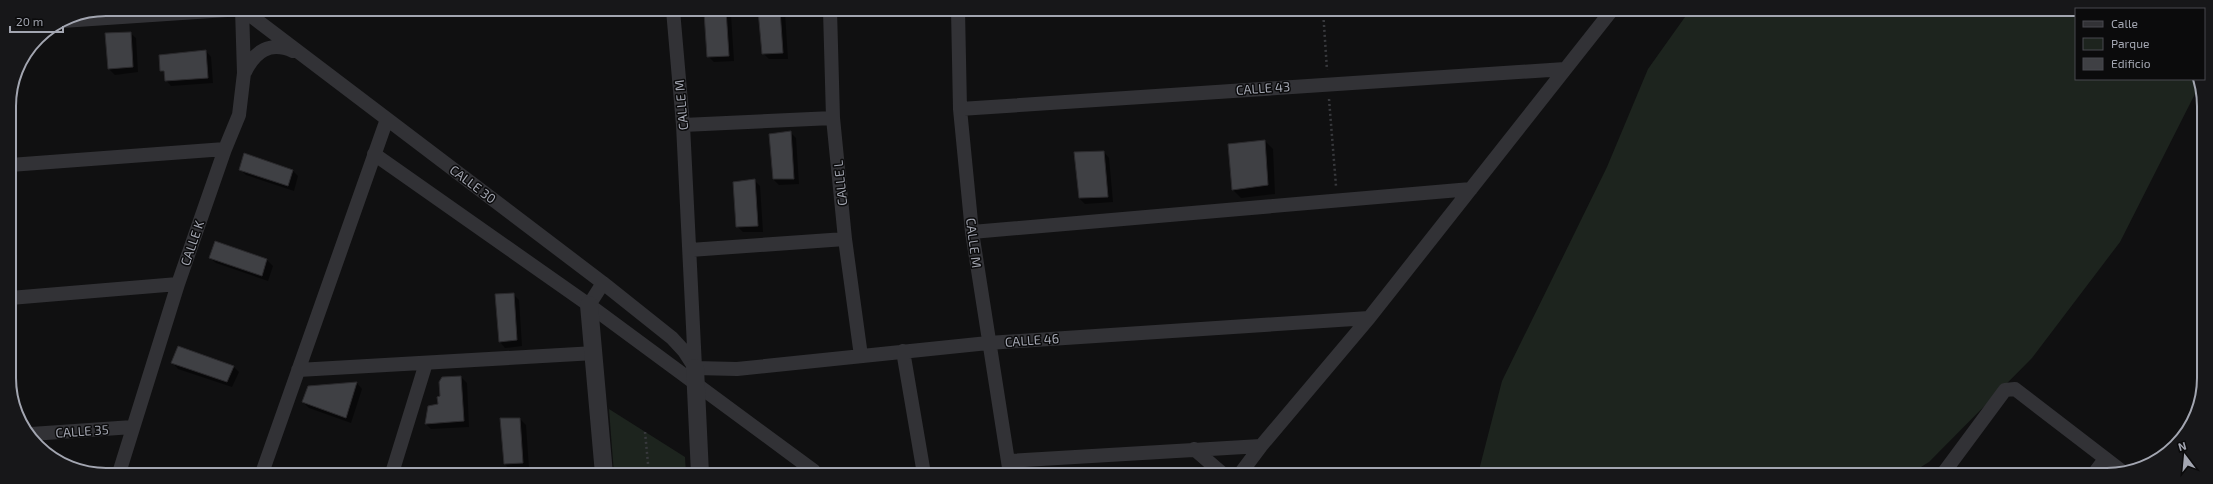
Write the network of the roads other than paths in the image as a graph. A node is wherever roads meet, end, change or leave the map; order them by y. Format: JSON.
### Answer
{"nodes":[{"id":1,"x":137,"y":16,"type":"edge"},
{"id":2,"x":242,"y":16,"type":"edge"},
{"id":3,"x":251,"y":16,"type":"edge"},
{"id":4,"x":674,"y":16,"type":"edge"},
{"id":5,"x":830,"y":16,"type":"edge"},
{"id":6,"x":958,"y":16,"type":"edge"},
{"id":7,"x":1607,"y":16,"type":"edge"},
{"id":8,"x":81,"y":20,"type":"edge"},
{"id":9,"x":302,"y":54,"type":"junction"},
{"id":10,"x":1565,"y":68,"type":"junction"},
{"id":11,"x":244,"y":73,"type":"junction"},
{"id":12,"x":960,"y":109,"type":"junction"},
{"id":13,"x":833,"y":118,"type":"junction"},
{"id":14,"x":387,"y":119,"type":"junction"},
{"id":15,"x":683,"y":126,"type":"junction"},
{"id":16,"x":224,"y":149,"type":"junction"},
{"id":17,"x":374,"y":154,"type":"junction"},
{"id":18,"x":16,"y":165,"type":"edge"},
{"id":19,"x":1471,"y":189,"type":"junction"},
{"id":20,"x":972,"y":232,"type":"junction"},
{"id":21,"x":845,"y":239,"type":"junction"},
{"id":22,"x":690,"y":250,"type":"junction"},
{"id":23,"x":603,"y":283,"type":"junction"},
{"id":24,"x":178,"y":284,"type":"junction"},
{"id":25,"x":16,"y":298,"type":"edge"},
{"id":26,"x":590,"y":305,"type":"junction"},
{"id":27,"x":1369,"y":318,"type":"junction"},
{"id":28,"x":988,"y":343,"type":"junction"},
{"id":29,"x":903,"y":351,"type":"junction"},
{"id":30,"x":595,"y":353,"type":"junction"},
{"id":31,"x":861,"y":356,"type":"junction"},
{"id":32,"x":426,"y":363,"type":"junction"},
{"id":33,"x":298,"y":370,"type":"junction"},
{"id":34,"x":696,"y":376,"type":"junction"},
{"id":35,"x":133,"y":427,"type":"junction"},
{"id":36,"x":36,"y":434,"type":"edge"},
{"id":37,"x":1261,"y":446,"type":"junction"},
{"id":38,"x":1194,"y":449,"type":"junction"},
{"id":39,"x":2105,"y":459,"type":"junction"},
{"id":40,"x":2116,"y":467,"type":"edge"},
{"id":41,"x":121,"y":468,"type":"edge"},
{"id":42,"x":264,"y":468,"type":"edge"},
{"id":43,"x":394,"y":468,"type":"edge"},
{"id":44,"x":604,"y":468,"type":"edge"},
{"id":45,"x":700,"y":468,"type":"edge"},
{"id":46,"x":810,"y":468,"type":"edge"},
{"id":47,"x":923,"y":468,"type":"edge"},
{"id":48,"x":1009,"y":468,"type":"edge"},
{"id":49,"x":1216,"y":468,"type":"edge"},
{"id":50,"x":1244,"y":468,"type":"edge"},
{"id":51,"x":1947,"y":468,"type":"edge"},
{"id":52,"x":2098,"y":468,"type":"edge"}],
"edges":[{"from":1,"to":8,"type":"street"},
{"from":2,"to":11,"type":"street","name":"CALLE K"},
{"from":3,"to":9,"type":"street","name":"CALLE 30"},
{"from":4,"to":15,"type":"street","name":"CALLE M"},
{"from":5,"to":13,"type":"street","name":"CALLE L"},
{"from":6,"to":12,"type":"street","name":"CALLE M"},
{"from":7,"to":10,"type":"street"},
{"from":9,"to":11,"type":"street"},
{"from":9,"to":14,"type":"street","name":"CALLE 30"},
{"from":10,"to":12,"type":"street","name":"CALLE 43"},
{"from":10,"to":19,"type":"street"},
{"from":11,"to":16,"type":"street","name":"CALLE K"},
{"from":12,"to":20,"type":"street","name":"CALLE M"},
{"from":13,"to":15,"type":"street"},
{"from":13,"to":21,"type":"street","name":"CALLE L"},
{"from":14,"to":17,"type":"street"},
{"from":14,"to":23,"type":"street","name":"CALLE 30"},
{"from":15,"to":22,"type":"street","name":"CALLE M"},
{"from":16,"to":18,"type":"street"},
{"from":16,"to":24,"type":"street","name":"CALLE K"},
{"from":17,"to":26,"type":"street"},
{"from":17,"to":33,"type":"street"},
{"from":19,"to":20,"type":"street"},
{"from":19,"to":27,"type":"street"},
{"from":20,"to":28,"type":"street","name":"CALLE M"},
{"from":21,"to":22,"type":"street"},
{"from":21,"to":31,"type":"street","name":"CALLE L"},
{"from":22,"to":34,"type":"street","name":"CALLE M"},
{"from":23,"to":26,"type":"street"},
{"from":23,"to":34,"type":"street","name":"CALLE 30"},
{"from":24,"to":25,"type":"street"},
{"from":24,"to":35,"type":"street","name":"CALLE K"},
{"from":26,"to":30,"type":"street"},
{"from":26,"to":34,"type":"street"},
{"from":27,"to":28,"type":"street","name":"CALLE 46"},
{"from":27,"to":37,"type":"street"},
{"from":28,"to":29,"type":"street","name":"CALLE 46"},
{"from":28,"to":48,"type":"street","name":"CALLE M"},
{"from":29,"to":31,"type":"street","name":"CALLE 46"},
{"from":29,"to":47,"type":"street"},
{"from":30,"to":32,"type":"street"},
{"from":30,"to":44,"type":"street"},
{"from":31,"to":34,"type":"street","name":"CALLE 46"},
{"from":32,"to":33,"type":"street"},
{"from":32,"to":43,"type":"street"},
{"from":33,"to":42,"type":"street"},
{"from":34,"to":45,"type":"street"},
{"from":34,"to":46,"type":"street"},
{"from":35,"to":36,"type":"street","name":"CALLE 35"},
{"from":35,"to":41,"type":"street","name":"CALLE K"},
{"from":37,"to":38,"type":"street"},
{"from":37,"to":50,"type":"street"},
{"from":38,"to":48,"type":"street"},
{"from":38,"to":49,"type":"street"},
{"from":39,"to":40,"type":"street"},
{"from":39,"to":51,"type":"street"},
{"from":39,"to":52,"type":"street"}]}
